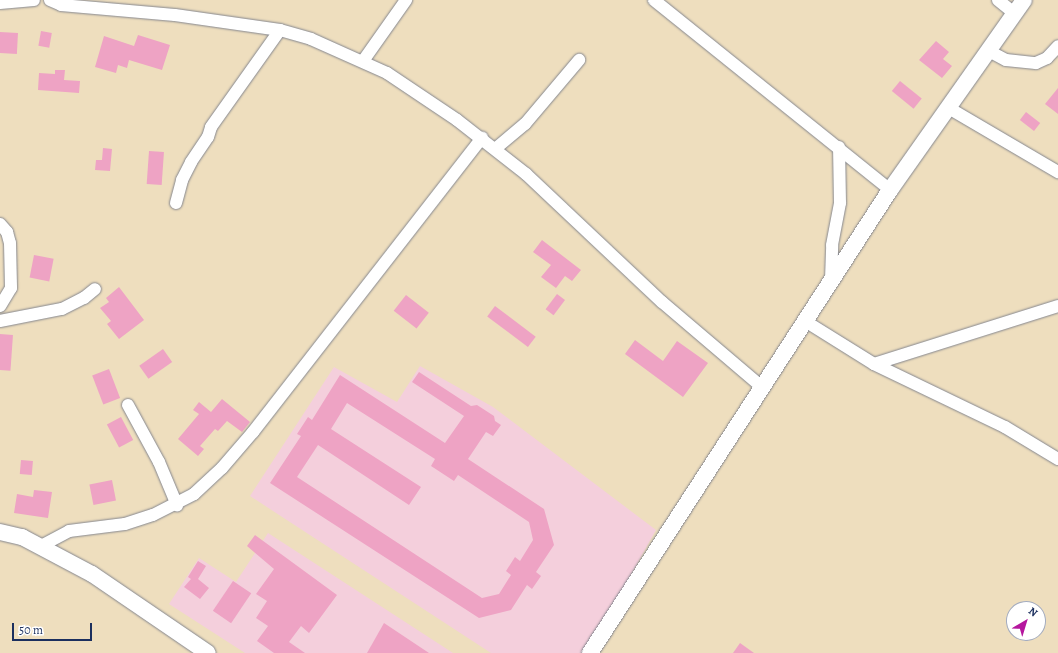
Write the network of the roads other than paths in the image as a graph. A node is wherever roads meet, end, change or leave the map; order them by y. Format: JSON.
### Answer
{"nodes":[{"id":1,"x":34,"y":0,"type":"edge"},
{"id":2,"x":50,"y":0,"type":"edge"},
{"id":3,"x":406,"y":0,"type":"edge"},
{"id":4,"x":654,"y":0,"type":"edge"},
{"id":5,"x":998,"y":0,"type":"edge"},
{"id":6,"x":1024,"y":0,"type":"edge"},
{"id":7,"x":0,"y":3,"type":"edge"},
{"id":8,"x":1014,"y":13,"type":"junction"},
{"id":9,"x":280,"y":30,"type":"junction"},
{"id":10,"x":1058,"y":46,"type":"edge"},
{"id":11,"x":987,"y":50,"type":"junction"},
{"id":12,"x":579,"y":60,"type":"dead end"},
{"id":13,"x":363,"y":61,"type":"junction"},
{"id":14,"x":947,"y":107,"type":"junction"},
{"id":15,"x":482,"y":138,"type":"junction"},
{"id":16,"x":838,"y":147,"type":"junction"},
{"id":17,"x":495,"y":149,"type":"junction"},
{"id":18,"x":1058,"y":172,"type":"edge"},
{"id":19,"x":890,"y":190,"type":"junction"},
{"id":20,"x":176,"y":203,"type":"dead end"},
{"id":21,"x":0,"y":224,"type":"edge"},
{"id":22,"x":831,"y":280,"type":"junction"},
{"id":23,"x":95,"y":289,"type":"dead end"},
{"id":24,"x":0,"y":306,"type":"edge"},
{"id":25,"x":1058,"y":306,"type":"edge"},
{"id":26,"x":0,"y":321,"type":"edge"},
{"id":27,"x":805,"y":321,"type":"junction"},
{"id":28,"x":874,"y":364,"type":"junction"},
{"id":29,"x":762,"y":387,"type":"junction"},
{"id":30,"x":128,"y":405,"type":"dead end"},
{"id":31,"x":1058,"y":459,"type":"edge"},
{"id":32,"x":177,"y":505,"type":"junction"},
{"id":33,"x":0,"y":532,"type":"edge"},
{"id":34,"x":41,"y":546,"type":"junction"},
{"id":35,"x":208,"y":653,"type":"edge"},
{"id":36,"x":590,"y":653,"type":"edge"}],
"edges":[{"from":1,"to":7,"type":"street"},
{"from":2,"to":9,"type":"street"},
{"from":3,"to":13,"type":"street"},
{"from":4,"to":16,"type":"street"},
{"from":5,"to":8,"type":"street"},
{"from":6,"to":8,"type":"street"},
{"from":8,"to":11,"type":"street"},
{"from":9,"to":13,"type":"street"},
{"from":9,"to":20,"type":"street"},
{"from":10,"to":11,"type":"street"},
{"from":11,"to":14,"type":"street"},
{"from":12,"to":17,"type":"street"},
{"from":13,"to":15,"type":"street"},
{"from":14,"to":18,"type":"street"},
{"from":14,"to":19,"type":"street"},
{"from":15,"to":17,"type":"street"},
{"from":15,"to":32,"type":"street"},
{"from":16,"to":19,"type":"street"},
{"from":16,"to":22,"type":"street"},
{"from":17,"to":29,"type":"street"},
{"from":19,"to":22,"type":"street"},
{"from":21,"to":24,"type":"street"},
{"from":22,"to":27,"type":"street"},
{"from":23,"to":26,"type":"street"},
{"from":25,"to":28,"type":"street"},
{"from":27,"to":28,"type":"street"},
{"from":27,"to":29,"type":"street"},
{"from":28,"to":31,"type":"street"},
{"from":29,"to":36,"type":"street"},
{"from":30,"to":32,"type":"street"},
{"from":32,"to":34,"type":"street"},
{"from":33,"to":34,"type":"street"},
{"from":34,"to":35,"type":"street"}]}
